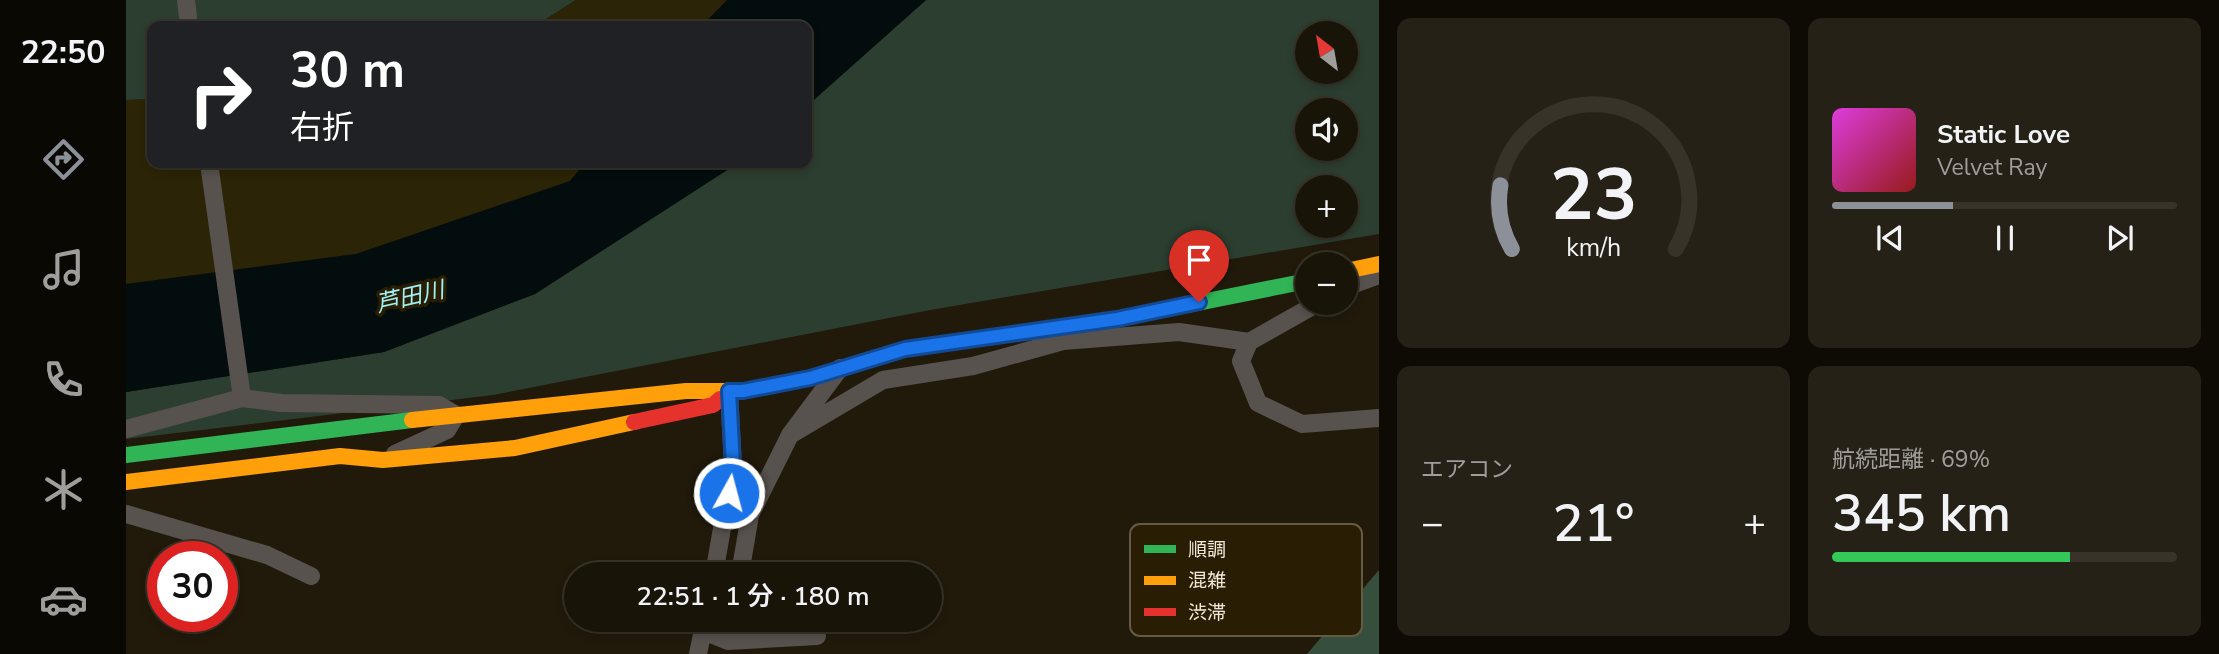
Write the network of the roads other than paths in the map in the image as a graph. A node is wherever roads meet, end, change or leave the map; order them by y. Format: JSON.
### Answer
{"nodes":[{"id":1,"x":186,"y":0,"type":"edge"},
{"id":2,"x":188,"y":21,"type":"edge"},
{"id":3,"x":210,"y":168,"type":"edge"},
{"id":4,"x":1379,"y":264,"type":"edge"},
{"id":5,"x":1358,"y":268,"type":"edge"},
{"id":6,"x":1379,"y":275,"type":"edge"},
{"id":7,"x":1295,"y":283,"type":"edge"},
{"id":8,"x":1358,"y":283,"type":"edge"},
{"id":9,"x":1297,"y":315,"type":"edge"},
{"id":10,"x":1062,"y":334,"type":"junction"},
{"id":11,"x":1249,"y":342,"type":"junction"},
{"id":12,"x":840,"y":369,"type":"junction"},
{"id":13,"x":241,"y":389,"type":"junction"},
{"id":14,"x":736,"y":391,"type":"junction"},
{"id":15,"x":456,"y":415,"type":"junction"},
{"id":16,"x":1379,"y":418,"type":"edge"},
{"id":17,"x":126,"y":429,"type":"edge"},
{"id":18,"x":790,"y":435,"type":"junction"},
{"id":19,"x":126,"y":455,"type":"edge"},
{"id":20,"x":383,"y":460,"type":"junction"},
{"id":21,"x":126,"y":482,"type":"edge"},
{"id":22,"x":126,"y":513,"type":"edge"},
{"id":23,"x":715,"y":562,"type":"edge"},
{"id":24,"x":742,"y":562,"type":"edge"},
{"id":25,"x":311,"y":576,"type":"dead end"},
{"id":26,"x":703,"y":632,"type":"edge"},
{"id":27,"x":714,"y":632,"type":"edge"},
{"id":28,"x":730,"y":632,"type":"edge"},
{"id":29,"x":817,"y":636,"type":"dead end"},
{"id":30,"x":728,"y":641,"type":"junction"},
{"id":31,"x":698,"y":654,"type":"edge"}],
"edges":[{"from":1,"to":2,"type":"street"},
{"from":3,"to":13,"type":"street"},
{"from":4,"to":5,"type":"street"},
{"from":6,"to":8,"type":"street"},
{"from":7,"to":10,"type":"street"},
{"from":9,"to":11,"type":"street"},
{"from":10,"to":11,"type":"street"},
{"from":10,"to":12,"type":"street"},
{"from":10,"to":18,"type":"street"},
{"from":11,"to":16,"type":"street"},
{"from":12,"to":14,"type":"street"},
{"from":12,"to":18,"type":"street"},
{"from":13,"to":15,"type":"street"},
{"from":13,"to":17,"type":"street"},
{"from":14,"to":15,"type":"street"},
{"from":14,"to":20,"type":"street"},
{"from":14,"to":23,"type":"street"},
{"from":15,"to":19,"type":"street"},
{"from":15,"to":20,"type":"street"},
{"from":18,"to":24,"type":"street"},
{"from":20,"to":21,"type":"street"},
{"from":22,"to":25,"type":"street"},
{"from":26,"to":31,"type":"street"},
{"from":27,"to":30,"type":"street"},
{"from":28,"to":30,"type":"street"},
{"from":29,"to":30,"type":"street"}]}
